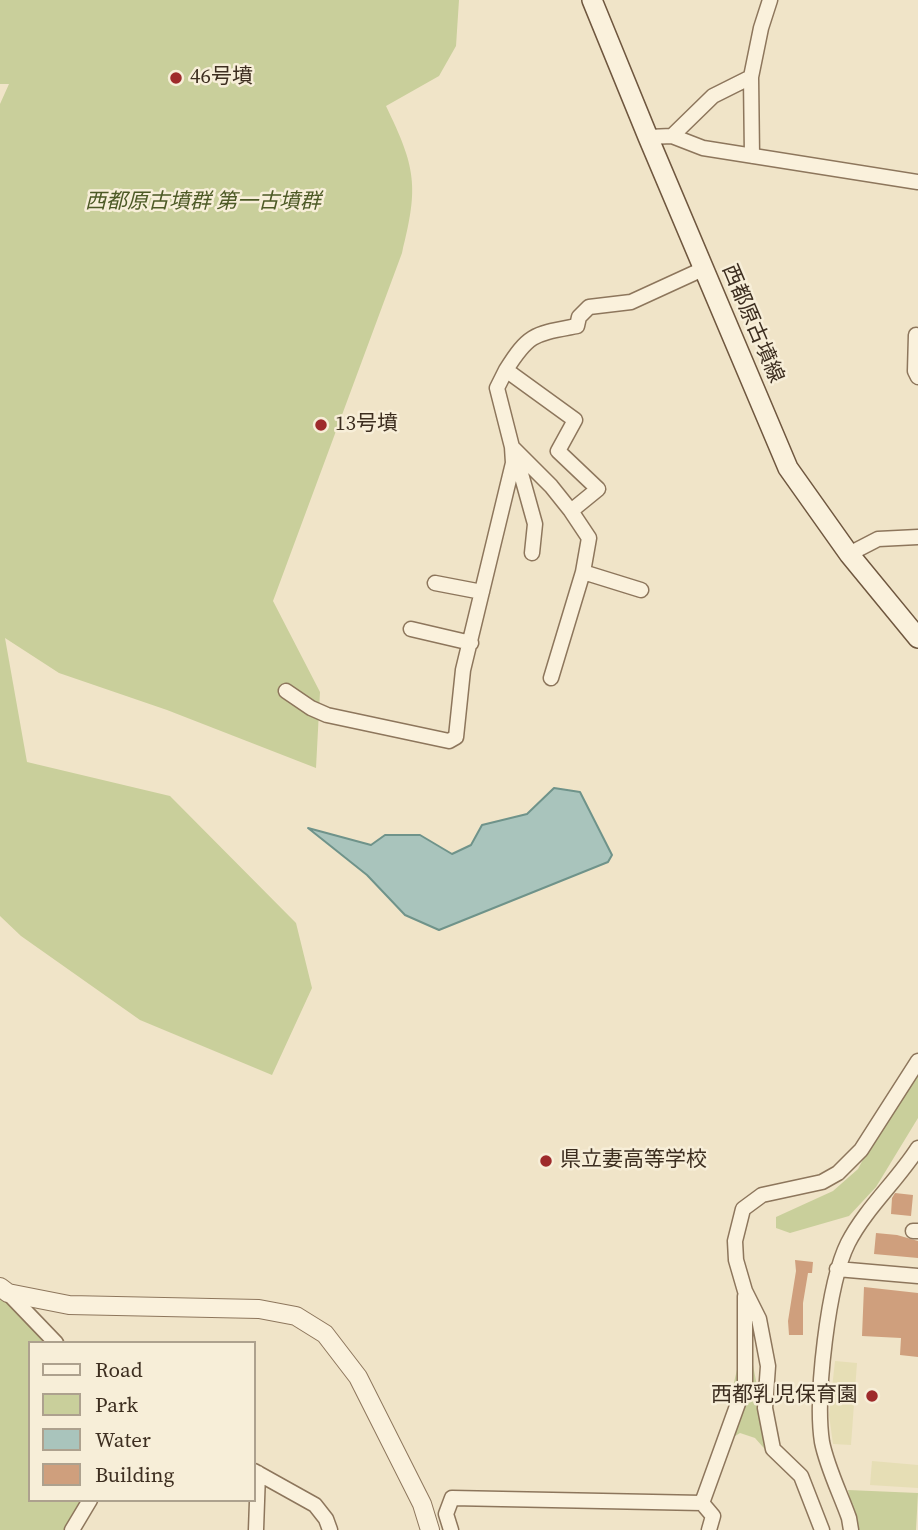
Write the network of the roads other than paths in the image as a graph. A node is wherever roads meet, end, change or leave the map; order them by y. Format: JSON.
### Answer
{"nodes":[{"id":1,"x":592,"y":0,"type":"edge"},
{"id":2,"x":770,"y":0,"type":"edge"},
{"id":3,"x":751,"y":77,"type":"junction"},
{"id":4,"x":671,"y":136,"type":"junction"},
{"id":5,"x":648,"y":137,"type":"junction"},
{"id":6,"x":752,"y":156,"type":"junction"},
{"id":7,"x":918,"y":182,"type":"edge"},
{"id":8,"x":704,"y":268,"type":"junction"},
{"id":9,"x":916,"y":335,"type":"edge"},
{"id":10,"x":506,"y":370,"type":"junction"},
{"id":11,"x":918,"y":377,"type":"edge"},
{"id":12,"x":512,"y":447,"type":"junction"},
{"id":13,"x":513,"y":463,"type":"junction"},
{"id":14,"x":571,"y":511,"type":"junction"},
{"id":15,"x":918,"y":537,"type":"edge"},
{"id":16,"x":532,"y":554,"type":"dead end"},
{"id":17,"x":849,"y":554,"type":"junction"},
{"id":18,"x":583,"y":572,"type":"junction"},
{"id":19,"x":435,"y":583,"type":"dead end"},
{"id":20,"x":641,"y":590,"type":"dead end"},
{"id":21,"x":482,"y":592,"type":"junction"},
{"id":22,"x":411,"y":629,"type":"dead end"},
{"id":23,"x":918,"y":638,"type":"edge"},
{"id":24,"x":471,"y":643,"type":"junction"},
{"id":25,"x":551,"y":678,"type":"dead end"},
{"id":26,"x":286,"y":691,"type":"dead end"},
{"id":27,"x":918,"y":1060,"type":"edge"},
{"id":28,"x":918,"y":1150,"type":"edge"},
{"id":29,"x":837,"y":1269,"type":"junction"},
{"id":30,"x":918,"y":1276,"type":"edge"},
{"id":31,"x":4,"y":1290,"type":"edge"},
{"id":32,"x":745,"y":1291,"type":"junction"},
{"id":33,"x":53,"y":1341,"type":"edge"},
{"id":34,"x":256,"y":1472,"type":"edge"},
{"id":35,"x":89,"y":1502,"type":"edge"},
{"id":36,"x":702,"y":1503,"type":"junction"},
{"id":37,"x":72,"y":1530,"type":"edge"},
{"id":38,"x":256,"y":1530,"type":"edge"},
{"id":39,"x":330,"y":1530,"type":"edge"},
{"id":40,"x":430,"y":1530,"type":"edge"},
{"id":41,"x":451,"y":1530,"type":"edge"},
{"id":42,"x":709,"y":1530,"type":"edge"},
{"id":43,"x":822,"y":1530,"type":"edge"},
{"id":44,"x":851,"y":1530,"type":"edge"}],
"edges":[{"from":1,"to":5,"type":"main road","name":"西都原古墳線"},
{"from":2,"to":3,"type":"street"},
{"from":3,"to":4,"type":"street"},
{"from":3,"to":6,"type":"street"},
{"from":4,"to":5,"type":"street"},
{"from":4,"to":6,"type":"street"},
{"from":5,"to":8,"type":"main road","name":"西都原古墳線"},
{"from":6,"to":7,"type":"street"},
{"from":8,"to":10,"type":"street"},
{"from":8,"to":17,"type":"main road","name":"西都原古墳線"},
{"from":9,"to":11,"type":"street"},
{"from":10,"to":12,"type":"street"},
{"from":10,"to":14,"type":"street"},
{"from":12,"to":13,"type":"street"},
{"from":12,"to":14,"type":"street"},
{"from":13,"to":16,"type":"street"},
{"from":13,"to":21,"type":"street"},
{"from":14,"to":18,"type":"street"},
{"from":15,"to":17,"type":"street"},
{"from":17,"to":23,"type":"main road","name":"西都原古墳線"},
{"from":18,"to":20,"type":"street"},
{"from":18,"to":25,"type":"street"},
{"from":19,"to":21,"type":"street"},
{"from":21,"to":24,"type":"street"},
{"from":22,"to":24,"type":"street"},
{"from":24,"to":26,"type":"street"},
{"from":27,"to":32,"type":"street"},
{"from":28,"to":29,"type":"street"},
{"from":29,"to":30,"type":"street"},
{"from":29,"to":44,"type":"street"},
{"from":31,"to":33,"type":"street"},
{"from":31,"to":40,"type":"street"},
{"from":32,"to":36,"type":"street"},
{"from":32,"to":43,"type":"street"},
{"from":34,"to":38,"type":"street"},
{"from":34,"to":39,"type":"street"},
{"from":35,"to":37,"type":"street"},
{"from":36,"to":41,"type":"street"},
{"from":36,"to":42,"type":"street"}]}
